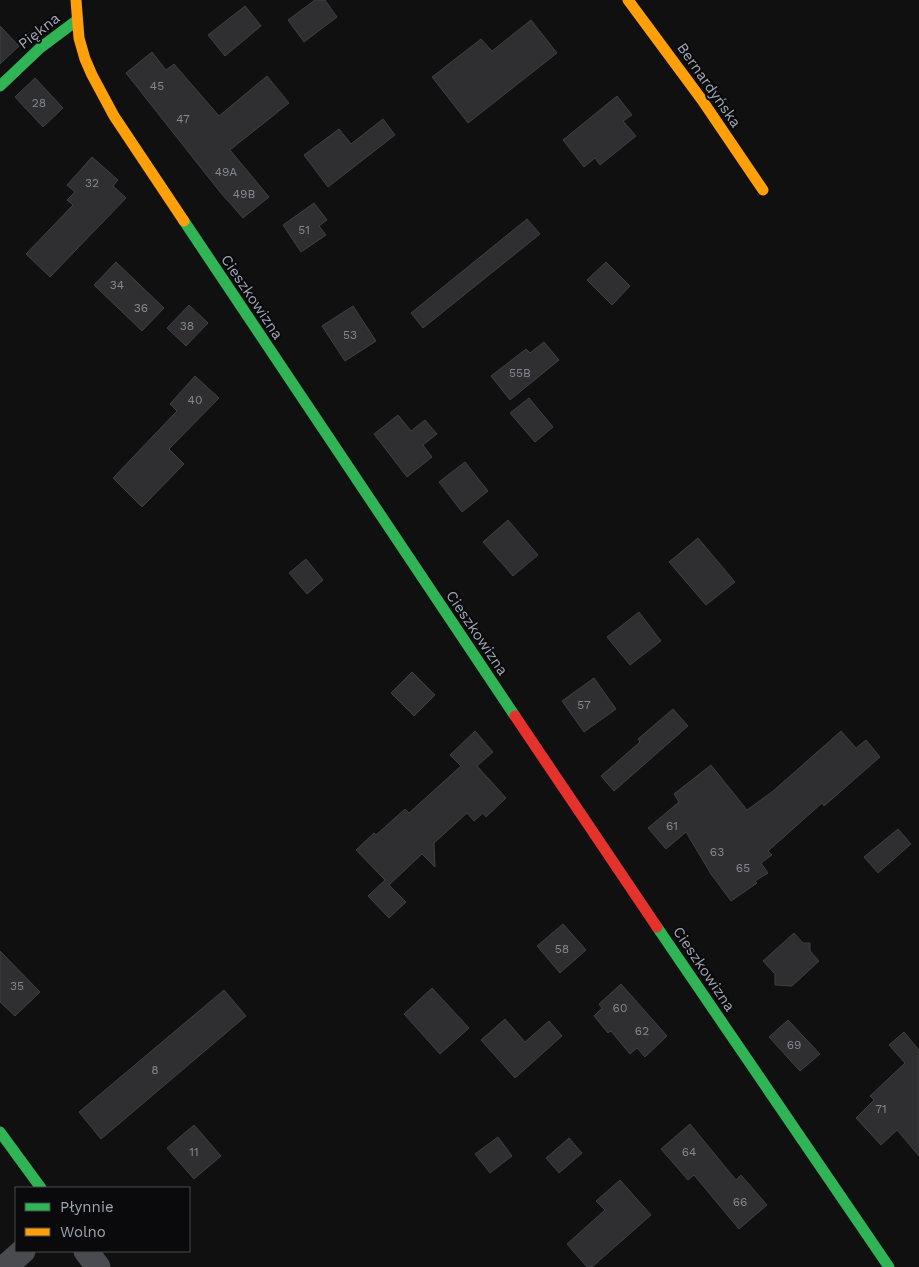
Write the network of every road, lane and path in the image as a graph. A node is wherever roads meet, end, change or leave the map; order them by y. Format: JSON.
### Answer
{"nodes":[{"id":1,"x":76,"y":0,"type":"edge"},
{"id":2,"x":628,"y":0,"type":"edge"},
{"id":3,"x":76,"y":22,"type":"junction"},
{"id":4,"x":0,"y":86,"type":"edge"},
{"id":5,"x":763,"y":190,"type":"dead end"},
{"id":6,"x":0,"y":1132,"type":"edge"},
{"id":7,"x":40,"y":1187,"type":"edge"},
{"id":8,"x":22,"y":1252,"type":"edge"},
{"id":9,"x":87,"y":1252,"type":"edge"},
{"id":10,"x":5,"y":1267,"type":"edge"},
{"id":11,"x":98,"y":1267,"type":"edge"},
{"id":12,"x":889,"y":1267,"type":"edge"}],
"edges":[{"from":1,"to":3,"type":"street","name":"Cieszkowizna"},
{"from":2,"to":5,"type":"street","name":"Bernardyńska"},
{"from":3,"to":4,"type":"street","name":"Piękna"},
{"from":3,"to":12,"type":"street","name":"Cieszkowizna"},
{"from":6,"to":7,"type":"street"},
{"from":8,"to":10,"type":"street"},
{"from":9,"to":11,"type":"street"}]}
